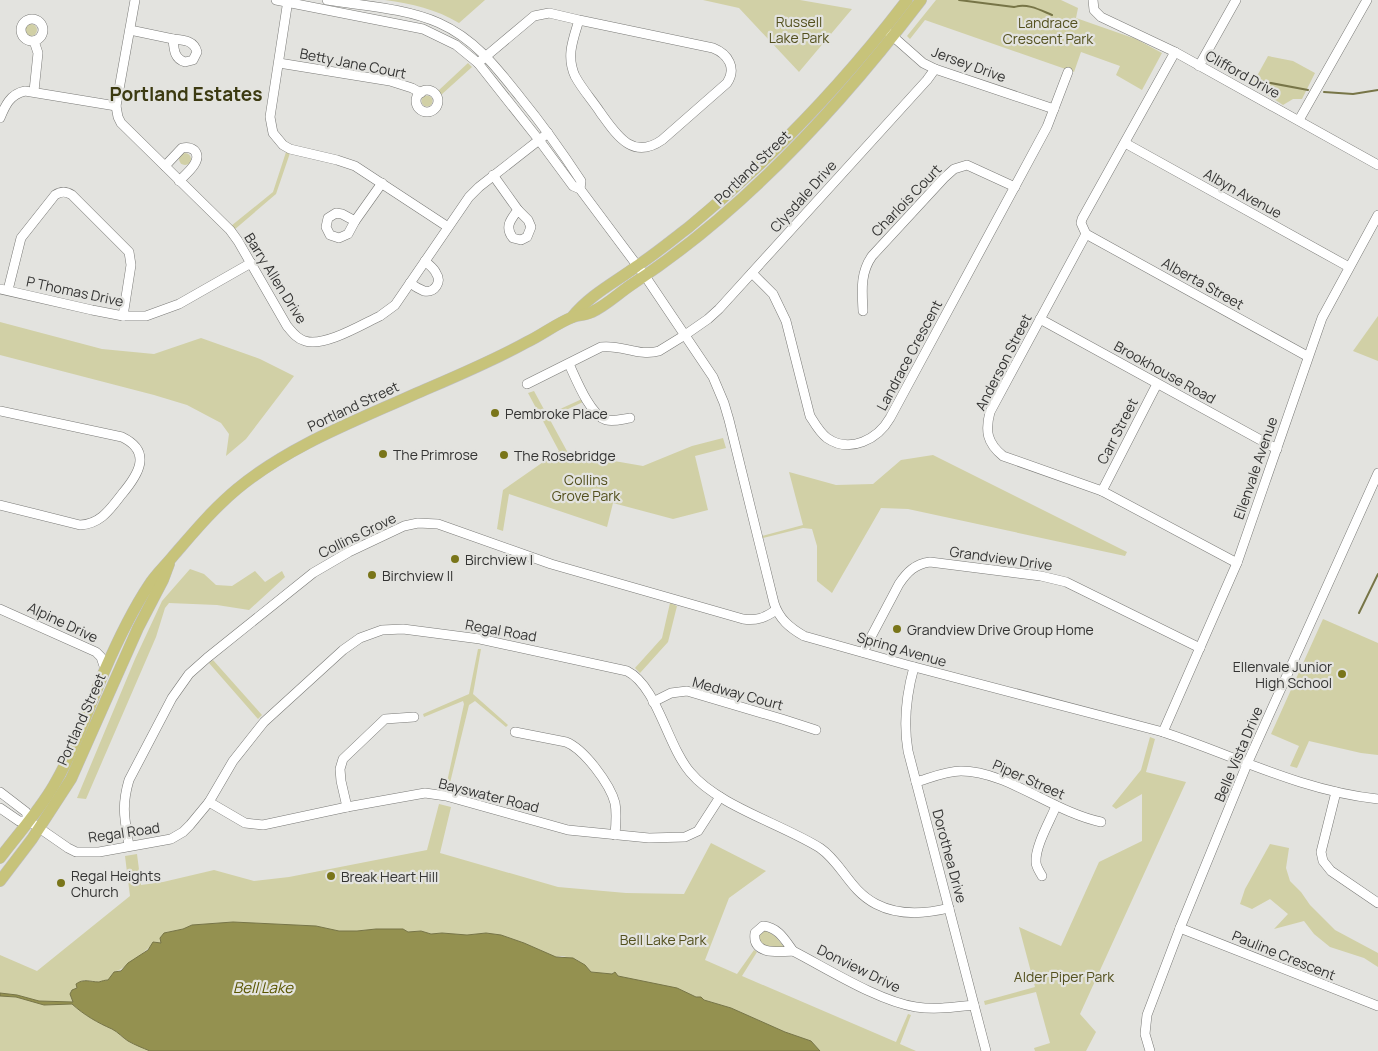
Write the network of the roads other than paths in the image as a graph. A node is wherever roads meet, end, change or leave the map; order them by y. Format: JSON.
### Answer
{"nodes":[{"id":1,"x":135,"y":0,"type":"edge"},
{"id":2,"x":276,"y":0,"type":"edge"},
{"id":3,"x":327,"y":0,"type":"edge"},
{"id":4,"x":907,"y":0,"type":"edge"},
{"id":5,"x":921,"y":0,"type":"edge"},
{"id":6,"x":1236,"y":0,"type":"edge"},
{"id":7,"x":1367,"y":0,"type":"edge"},
{"id":8,"x":288,"y":1,"type":"edge"},
{"id":9,"x":1093,"y":5,"type":"edge"},
{"id":10,"x":579,"y":20,"type":"junction"},
{"id":11,"x":130,"y":30,"type":"junction"},
{"id":12,"x":889,"y":33,"type":"junction"},
{"id":13,"x":173,"y":39,"type":"dead end"},
{"id":14,"x":34,"y":42,"type":"dead end"},
{"id":15,"x":1175,"y":52,"type":"junction"},
{"id":16,"x":486,"y":55,"type":"junction"},
{"id":17,"x":279,"y":63,"type":"junction"},
{"id":18,"x":478,"y":63,"type":"junction"},
{"id":19,"x":1199,"y":66,"type":"junction"},
{"id":20,"x":935,"y":69,"type":"junction"},
{"id":21,"x":1068,"y":72,"type":"dead end"},
{"id":22,"x":34,"y":91,"type":"junction"},
{"id":23,"x":420,"y":93,"type":"dead end"},
{"id":24,"x":116,"y":106,"type":"junction"},
{"id":25,"x":1054,"y":108,"type":"junction"},
{"id":26,"x":0,"y":118,"type":"edge"},
{"id":27,"x":1299,"y":120,"type":"junction"},
{"id":28,"x":548,"y":133,"type":"junction"},
{"id":29,"x":539,"y":140,"type":"junction"},
{"id":30,"x":1125,"y":143,"type":"junction"},
{"id":31,"x":1378,"y":165,"type":"edge"},
{"id":32,"x":165,"y":166,"type":"junction"},
{"id":33,"x":493,"y":175,"type":"junction"},
{"id":34,"x":179,"y":181,"type":"junction"},
{"id":35,"x":382,"y":183,"type":"junction"},
{"id":36,"x":1014,"y":187,"type":"junction"},
{"id":37,"x":580,"y":189,"type":"junction"},
{"id":38,"x":518,"y":210,"type":"dead end"},
{"id":39,"x":1378,"y":215,"type":"edge"},
{"id":40,"x":355,"y":220,"type":"dead end"},
{"id":41,"x":448,"y":227,"type":"junction"},
{"id":42,"x":1086,"y":234,"type":"junction"},
{"id":43,"x":425,"y":262,"type":"junction"},
{"id":44,"x":251,"y":263,"type":"junction"},
{"id":45,"x":1349,"y":267,"type":"junction"},
{"id":46,"x":641,"y":271,"type":"junction"},
{"id":47,"x":752,"y":273,"type":"junction"},
{"id":48,"x":410,"y":283,"type":"junction"},
{"id":49,"x":4,"y":290,"type":"edge"},
{"id":50,"x":862,"y":311,"type":"dead end"},
{"id":51,"x":123,"y":316,"type":"junction"},
{"id":52,"x":1040,"y":319,"type":"junction"},
{"id":53,"x":685,"y":335,"type":"junction"},
{"id":54,"x":1308,"y":356,"type":"junction"},
{"id":55,"x":569,"y":364,"type":"junction"},
{"id":56,"x":527,"y":384,"type":"dead end"},
{"id":57,"x":1157,"y":384,"type":"junction"},
{"id":58,"x":0,"y":411,"type":"edge"},
{"id":59,"x":630,"y":418,"type":"dead end"},
{"id":60,"x":1277,"y":449,"type":"junction"},
{"id":61,"x":1378,"y":473,"type":"edge"},
{"id":62,"x":1102,"y":491,"type":"junction"},
{"id":63,"x":0,"y":505,"type":"edge"},
{"id":64,"x":171,"y":558,"type":"junction"},
{"id":65,"x":1237,"y":562,"type":"junction"},
{"id":66,"x":0,"y":609,"type":"edge"},
{"id":67,"x":776,"y":610,"type":"junction"},
{"id":68,"x":1200,"y":648,"type":"junction"},
{"id":69,"x":863,"y":652,"type":"junction"},
{"id":70,"x":914,"y":667,"type":"junction"},
{"id":71,"x":105,"y":669,"type":"junction"},
{"id":72,"x":653,"y":702,"type":"junction"},
{"id":73,"x":414,"y":717,"type":"dead end"},
{"id":74,"x":816,"y":730,"type":"dead end"},
{"id":75,"x":515,"y":732,"type":"dead end"},
{"id":76,"x":1163,"y":732,"type":"junction"},
{"id":77,"x":1247,"y":764,"type":"junction"},
{"id":78,"x":916,"y":782,"type":"junction"},
{"id":79,"x":0,"y":792,"type":"edge"},
{"id":80,"x":1336,"y":792,"type":"junction"},
{"id":81,"x":720,"y":796,"type":"junction"},
{"id":82,"x":1378,"y":799,"type":"edge"},
{"id":83,"x":208,"y":802,"type":"junction"},
{"id":84,"x":1056,"y":806,"type":"junction"},
{"id":85,"x":348,"y":807,"type":"junction"},
{"id":86,"x":0,"y":808,"type":"edge"},
{"id":87,"x":29,"y":821,"type":"junction"},
{"id":88,"x":1101,"y":822,"type":"dead end"},
{"id":89,"x":40,"y":828,"type":"junction"},
{"id":90,"x":615,"y":835,"type":"junction"},
{"id":91,"x":129,"y":846,"type":"junction"},
{"id":92,"x":0,"y":858,"type":"edge"},
{"id":93,"x":1042,"y":876,"type":"dead end"},
{"id":94,"x":0,"y":881,"type":"edge"},
{"id":95,"x":1378,"y":903,"type":"edge"},
{"id":96,"x":950,"y":908,"type":"junction"},
{"id":97,"x":1180,"y":928,"type":"junction"},
{"id":98,"x":793,"y":951,"type":"dead end"},
{"id":99,"x":974,"y":1004,"type":"junction"},
{"id":100,"x":1378,"y":1006,"type":"edge"},
{"id":101,"x":986,"y":1051,"type":"edge"},
{"id":102,"x":1150,"y":1051,"type":"edge"}],
"edges":[{"from":1,"to":11,"type":"street"},
{"from":2,"to":8,"type":"street"},
{"from":3,"to":16,"type":"street"},
{"from":4,"to":12,"type":"main road","name":"Portland Street"},
{"from":5,"to":12,"type":"main road","name":"Portland Street"},
{"from":6,"to":19,"type":"street"},
{"from":7,"to":27,"type":"street"},
{"from":8,"to":17,"type":"street"},
{"from":8,"to":18,"type":"street"},
{"from":9,"to":15,"type":"street","name":"Clifford Drive"},
{"from":10,"to":10,"type":"street"},
{"from":10,"to":16,"type":"street"},
{"from":11,"to":13,"type":"street"},
{"from":11,"to":24,"type":"street"},
{"from":12,"to":20,"type":"street","name":"Jersey Drive"},
{"from":12,"to":46,"type":"main road","name":"Portland Street"},
{"from":14,"to":22,"type":"street"},
{"from":15,"to":19,"type":"street","name":"Clifford Drive"},
{"from":15,"to":30,"type":"street","name":"Anderson Street"},
{"from":16,"to":18,"type":"street"},
{"from":16,"to":28,"type":"street"},
{"from":17,"to":23,"type":"street","name":"Betty Jane Court"},
{"from":17,"to":35,"type":"street"},
{"from":18,"to":29,"type":"street"},
{"from":19,"to":27,"type":"street","name":"Clifford Drive"},
{"from":20,"to":25,"type":"street","name":"Jersey Drive"},
{"from":20,"to":47,"type":"street","name":"Clysdale Drive"},
{"from":21,"to":25,"type":"street","name":"Landrace Crescent"},
{"from":22,"to":24,"type":"street"},
{"from":22,"to":26,"type":"street"},
{"from":24,"to":32,"type":"street","name":"Barry Allen Drive"},
{"from":25,"to":36,"type":"street","name":"Landrace Crescent"},
{"from":27,"to":31,"type":"street","name":"Clifford Drive"},
{"from":28,"to":29,"type":"street","name":"Barry Allen Drive"},
{"from":28,"to":37,"type":"street"},
{"from":29,"to":33,"type":"street","name":"Barry Allen Drive"},
{"from":29,"to":37,"type":"street"},
{"from":30,"to":42,"type":"street","name":"Anderson Street"},
{"from":30,"to":45,"type":"street","name":"Albyn Avenue"},
{"from":32,"to":34,"type":"street","name":"Barry Allen Drive"},
{"from":32,"to":34,"type":"street"},
{"from":33,"to":38,"type":"street"},
{"from":33,"to":41,"type":"street","name":"Barry Allen Drive"},
{"from":34,"to":44,"type":"street","name":"Barry Allen Drive"},
{"from":35,"to":40,"type":"street"},
{"from":35,"to":41,"type":"street"},
{"from":36,"to":47,"type":"street","name":"Landrace Crescent"},
{"from":36,"to":50,"type":"street","name":"Charlois Court"},
{"from":37,"to":46,"type":"street","name":"Spring Avenue"},
{"from":39,"to":45,"type":"street","name":"Ellenvale Avenue"},
{"from":41,"to":43,"type":"street","name":"Barry Allen Drive"},
{"from":42,"to":52,"type":"street","name":"Anderson Street"},
{"from":42,"to":54,"type":"street","name":"Alberta Street"},
{"from":43,"to":48,"type":"street","name":"Barry Allen Drive"},
{"from":43,"to":48,"type":"street"},
{"from":44,"to":48,"type":"street","name":"Barry Allen Drive"},
{"from":44,"to":51,"type":"street","name":"P Thomas Drive"},
{"from":45,"to":54,"type":"street","name":"Ellenvale Avenue"},
{"from":46,"to":53,"type":"street","name":"Spring Avenue"},
{"from":46,"to":64,"type":"main road","name":"Portland Street"},
{"from":47,"to":53,"type":"street","name":"Clysdale Drive"},
{"from":49,"to":51,"type":"street","name":"P Thomas Drive"},
{"from":49,"to":51,"type":"street"},
{"from":52,"to":57,"type":"street","name":"Brookhouse Road"},
{"from":52,"to":62,"type":"street","name":"Anderson Street"},
{"from":53,"to":55,"type":"street","name":"Clysdale Drive"},
{"from":53,"to":67,"type":"street","name":"Spring Avenue"},
{"from":54,"to":60,"type":"street","name":"Ellenvale Avenue"},
{"from":55,"to":56,"type":"street","name":"Clysdale Drive"},
{"from":55,"to":59,"type":"street"},
{"from":57,"to":60,"type":"street","name":"Brookhouse Road"},
{"from":57,"to":62,"type":"street","name":"Carr Street"},
{"from":58,"to":63,"type":"street"},
{"from":60,"to":65,"type":"street","name":"Ellenvale Avenue"},
{"from":61,"to":77,"type":"street","name":"Belle Vista Drive"},
{"from":62,"to":65,"type":"street","name":"Anderson Street"},
{"from":64,"to":71,"type":"main road","name":"Portland Street"},
{"from":64,"to":89,"type":"main road","name":"Portland Street"},
{"from":65,"to":68,"type":"street","name":"Ellenvale Avenue"},
{"from":66,"to":71,"type":"street","name":"Alpine Drive"},
{"from":67,"to":69,"type":"street","name":"Spring Avenue"},
{"from":67,"to":91,"type":"street","name":"Collins Grove"},
{"from":68,"to":69,"type":"street","name":"Grandview Drive"},
{"from":68,"to":76,"type":"street","name":"Ellenvale Avenue"},
{"from":69,"to":70,"type":"street","name":"Spring Avenue"},
{"from":70,"to":76,"type":"street","name":"Spring Avenue"},
{"from":70,"to":78,"type":"street","name":"Dorothea Drive"},
{"from":71,"to":87,"type":"main road","name":"Portland Street"},
{"from":72,"to":74,"type":"street","name":"Medway Court"},
{"from":72,"to":81,"type":"street","name":"Regal Road"},
{"from":72,"to":83,"type":"street","name":"Regal Road"},
{"from":73,"to":85,"type":"street"},
{"from":75,"to":90,"type":"street"},
{"from":76,"to":77,"type":"street","name":"Spring Avenue"},
{"from":77,"to":80,"type":"street","name":"Spring Avenue"},
{"from":77,"to":97,"type":"street","name":"Belle Vista Drive"},
{"from":78,"to":84,"type":"street","name":"Piper Street"},
{"from":78,"to":96,"type":"street","name":"Dorothea Drive"},
{"from":79,"to":87,"type":"street"},
{"from":80,"to":82,"type":"street","name":"Spring Avenue"},
{"from":80,"to":95,"type":"street"},
{"from":81,"to":90,"type":"street","name":"Bayswater Road"},
{"from":81,"to":96,"type":"street","name":"Regal Road"},
{"from":83,"to":85,"type":"street","name":"Bayswater Road"},
{"from":83,"to":91,"type":"street","name":"Regal Road"},
{"from":84,"to":88,"type":"street","name":"Piper Street"},
{"from":84,"to":93,"type":"street"},
{"from":85,"to":90,"type":"street","name":"Bayswater Road"},
{"from":86,"to":87,"type":"street"},
{"from":87,"to":89,"type":"street","name":"Regal Road"},
{"from":87,"to":92,"type":"main road","name":"Portland Street"},
{"from":89,"to":91,"type":"street","name":"Regal Road"},
{"from":89,"to":94,"type":"main road","name":"Portland Street"},
{"from":96,"to":99,"type":"street","name":"Dorothea Drive"},
{"from":97,"to":100,"type":"street","name":"Pauline Crescent"},
{"from":97,"to":102,"type":"street","name":"Belle Vista Drive"},
{"from":98,"to":99,"type":"street","name":"Donview Drive"},
{"from":99,"to":101,"type":"street","name":"Dorothea Drive"}]}
